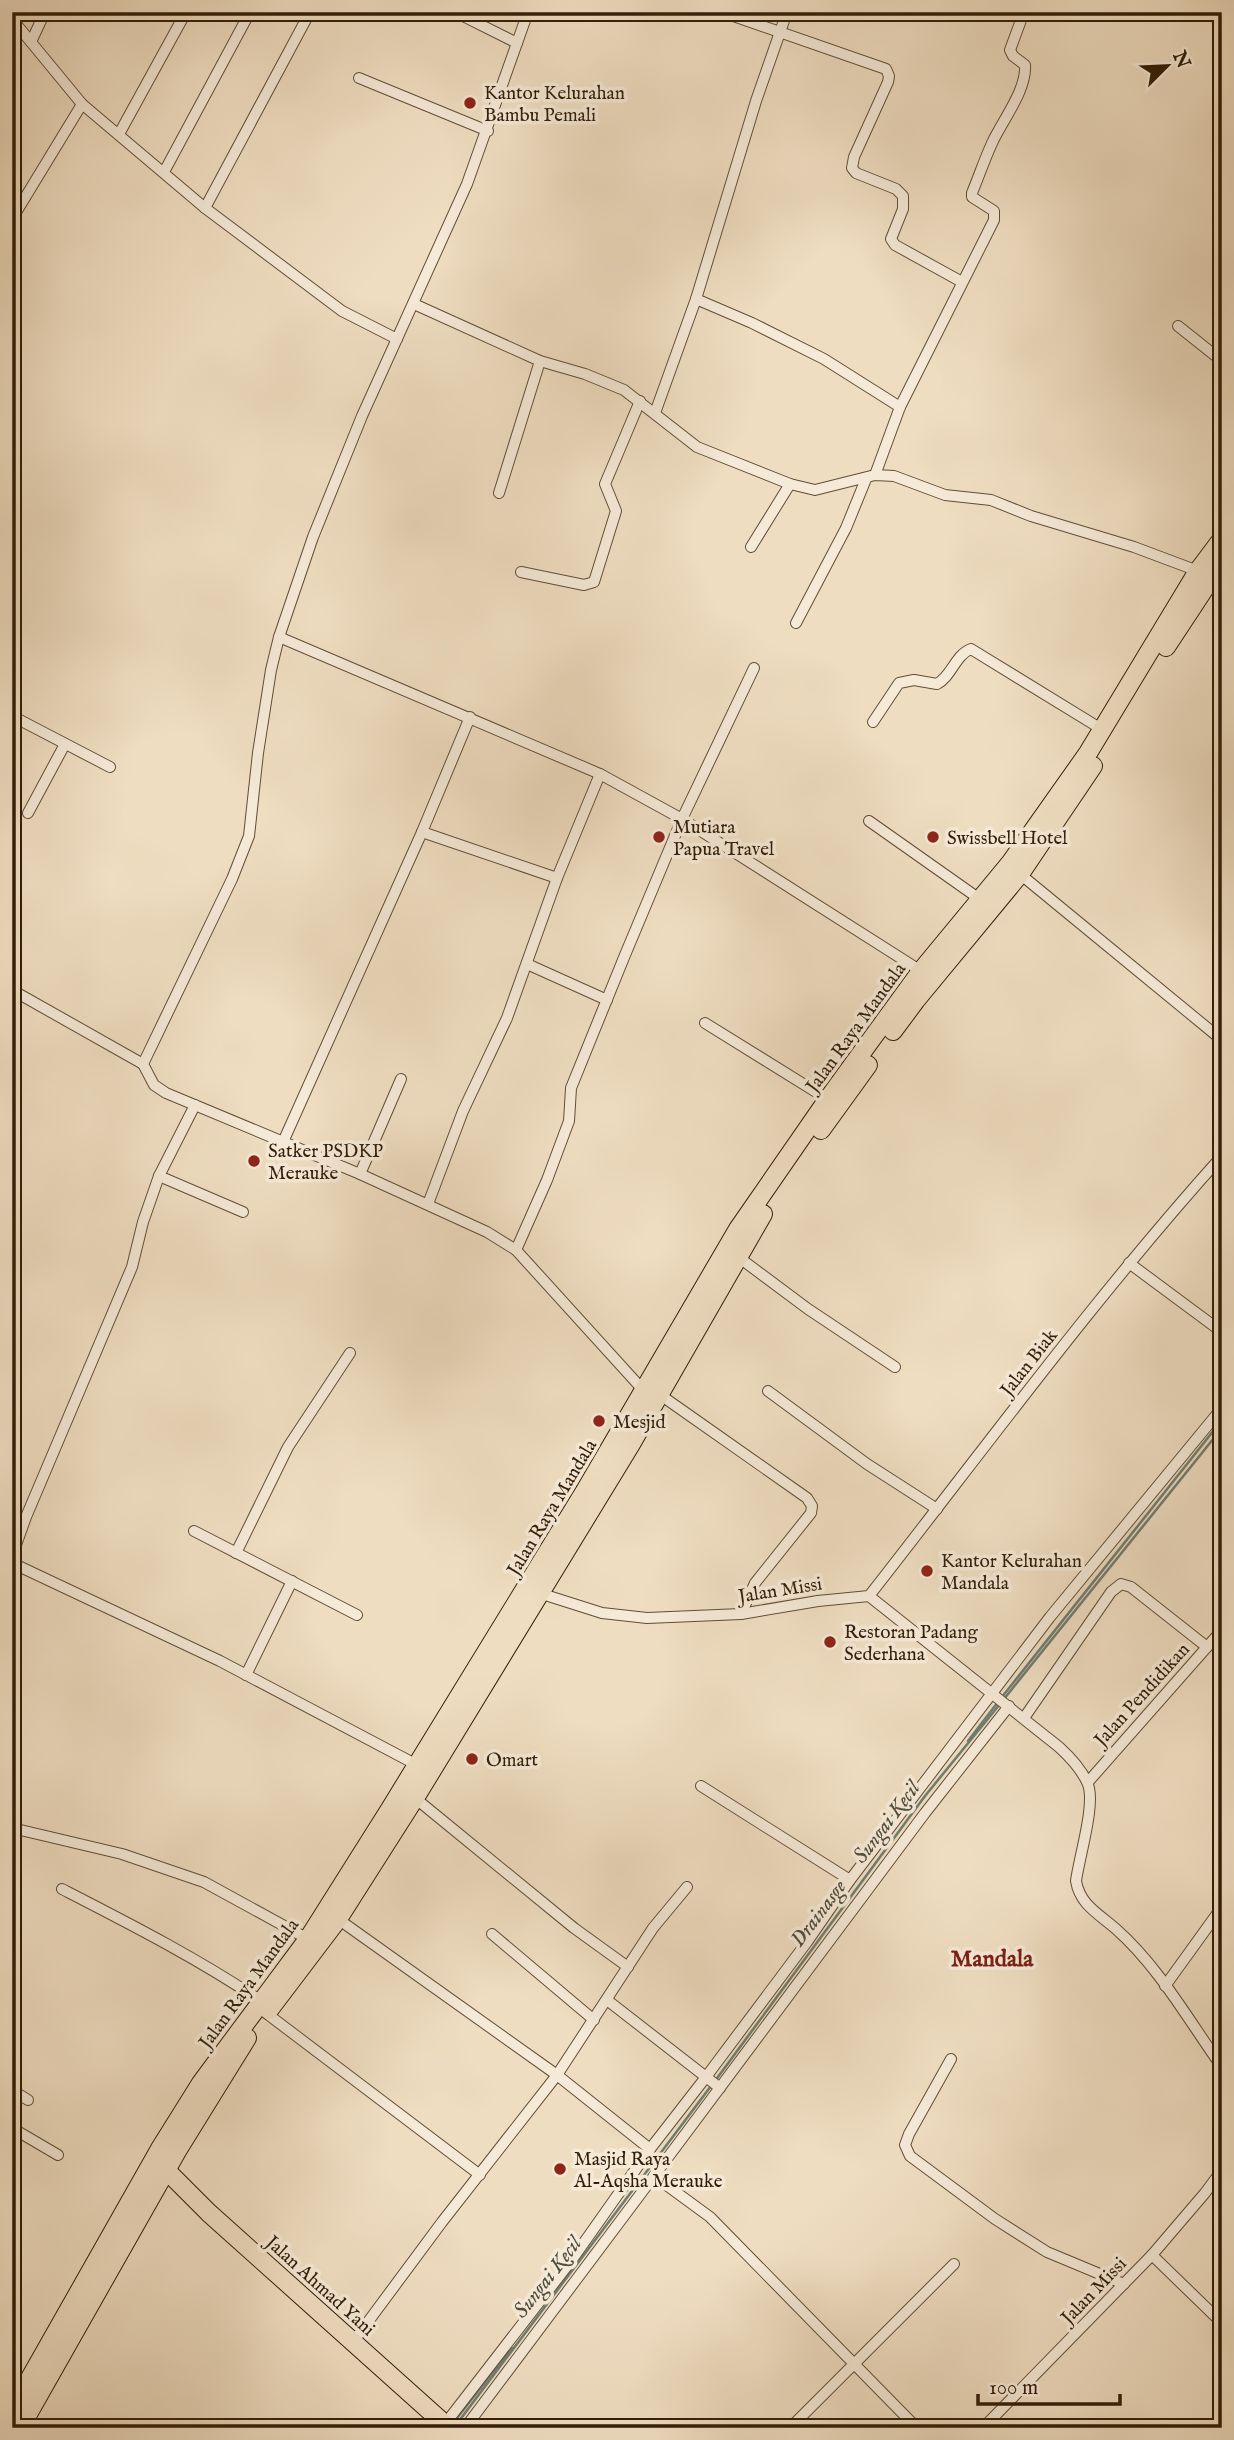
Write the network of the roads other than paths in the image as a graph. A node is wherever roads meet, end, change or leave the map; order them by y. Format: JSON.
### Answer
{"nodes":[{"id":1,"x":45,"y":12,"type":"edge"},
{"id":2,"x":186,"y":12,"type":"edge"},
{"id":3,"x":250,"y":12,"type":"edge"},
{"id":4,"x":310,"y":12,"type":"edge"},
{"id":5,"x":455,"y":12,"type":"edge"},
{"id":6,"x":528,"y":12,"type":"edge"},
{"id":7,"x":722,"y":12,"type":"edge"},
{"id":8,"x":787,"y":12,"type":"edge"},
{"id":9,"x":1024,"y":12,"type":"edge"},
{"id":10,"x":12,"y":19,"type":"edge"},
{"id":11,"x":779,"y":33,"type":"junction"},
{"id":12,"x":31,"y":41,"type":"junction"},
{"id":13,"x":517,"y":43,"type":"junction"},
{"id":14,"x":359,"y":78,"type":"dead end"},
{"id":15,"x":82,"y":104,"type":"junction"},
{"id":16,"x":488,"y":131,"type":"junction"},
{"id":17,"x":119,"y":134,"type":"junction"},
{"id":18,"x":164,"y":172,"type":"junction"},
{"id":19,"x":205,"y":208,"type":"junction"},
{"id":20,"x":12,"y":219,"type":"edge"},
{"id":21,"x":962,"y":282,"type":"junction"},
{"id":22,"x":696,"y":299,"type":"junction"},
{"id":23,"x":414,"y":304,"type":"junction"},
{"id":24,"x":1178,"y":326,"type":"dead end"},
{"id":25,"x":397,"y":339,"type":"junction"},
{"id":26,"x":540,"y":361,"type":"junction"},
{"id":27,"x":1222,"y":361,"type":"edge"},
{"id":28,"x":640,"y":401,"type":"junction"},
{"id":29,"x":900,"y":407,"type":"junction"},
{"id":30,"x":655,"y":413,"type":"junction"},
{"id":31,"x":870,"y":477,"type":"junction"},
{"id":32,"x":790,"y":484,"type":"junction"},
{"id":33,"x":499,"y":493,"type":"dead end"},
{"id":34,"x":1222,"y":539,"type":"edge"},
{"id":35,"x":751,"y":547,"type":"dead end"},
{"id":36,"x":1222,"y":562,"type":"edge"},
{"id":37,"x":1198,"y":571,"type":"junction"},
{"id":38,"x":521,"y":572,"type":"dead end"},
{"id":39,"x":796,"y":623,"type":"dead end"},
{"id":40,"x":279,"y":637,"type":"junction"},
{"id":41,"x":754,"y":668,"type":"dead end"},
{"id":42,"x":1136,"y":685,"type":"junction"},
{"id":43,"x":12,"y":716,"type":"edge"},
{"id":44,"x":470,"y":718,"type":"junction"},
{"id":45,"x":873,"y":722,"type":"dead end"},
{"id":46,"x":1103,"y":730,"type":"junction"},
{"id":47,"x":65,"y":744,"type":"junction"},
{"id":48,"x":110,"y":767,"type":"dead end"},
{"id":49,"x":600,"y":774,"type":"junction"},
{"id":50,"x":28,"y":813,"type":"dead end"},
{"id":51,"x":682,"y":819,"type":"junction"},
{"id":52,"x":869,"y":821,"type":"dead end"},
{"id":53,"x":422,"y":832,"type":"junction"},
{"id":54,"x":1020,"y":874,"type":"junction"},
{"id":55,"x":557,"y":878,"type":"junction"},
{"id":56,"x":982,"y":901,"type":"junction"},
{"id":57,"x":527,"y":964,"type":"junction"},
{"id":58,"x":921,"y":971,"type":"junction"},
{"id":59,"x":12,"y":990,"type":"edge"},
{"id":60,"x":607,"y":1000,"type":"junction"},
{"id":61,"x":705,"y":1023,"type":"dead end"},
{"id":62,"x":1222,"y":1040,"type":"edge"},
{"id":63,"x":143,"y":1063,"type":"junction"},
{"id":64,"x":401,"y":1079,"type":"dead end"},
{"id":65,"x":833,"y":1103,"type":"junction"},
{"id":66,"x":195,"y":1105,"type":"junction"},
{"id":67,"x":283,"y":1142,"type":"junction"},
{"id":68,"x":1222,"y":1156,"type":"edge"},
{"id":69,"x":360,"y":1174,"type":"junction"},
{"id":70,"x":159,"y":1176,"type":"junction"},
{"id":71,"x":428,"y":1204,"type":"junction"},
{"id":72,"x":243,"y":1212,"type":"dead end"},
{"id":73,"x":516,"y":1250,"type":"junction"},
{"id":74,"x":737,"y":1256,"type":"junction"},
{"id":75,"x":1129,"y":1264,"type":"junction"},
{"id":76,"x":1222,"y":1332,"type":"edge"},
{"id":77,"x":349,"y":1353,"type":"dead end"},
{"id":78,"x":895,"y":1367,"type":"dead end"},
{"id":79,"x":768,"y":1391,"type":"dead end"},
{"id":80,"x":652,"y":1393,"type":"junction"},
{"id":81,"x":1222,"y":1408,"type":"edge"},
{"id":82,"x":937,"y":1509,"type":"junction"},
{"id":83,"x":194,"y":1531,"type":"dead end"},
{"id":84,"x":236,"y":1553,"type":"junction"},
{"id":85,"x":12,"y":1556,"type":"edge"},
{"id":86,"x":12,"y":1563,"type":"edge"},
{"id":87,"x":292,"y":1581,"type":"junction"},
{"id":88,"x":539,"y":1593,"type":"junction"},
{"id":89,"x":869,"y":1596,"type":"junction"},
{"id":90,"x":741,"y":1614,"type":"junction"},
{"id":91,"x":357,"y":1615,"type":"dead end"},
{"id":92,"x":1222,"y":1630,"type":"edge"},
{"id":93,"x":1207,"y":1647,"type":"junction"},
{"id":94,"x":246,"y":1675,"type":"junction"},
{"id":95,"x":1000,"y":1699,"type":"junction"},
{"id":96,"x":1024,"y":1718,"type":"junction"},
{"id":97,"x":417,"y":1765,"type":"junction"},
{"id":98,"x":1088,"y":1782,"type":"junction"},
{"id":99,"x":701,"y":1787,"type":"dead end"},
{"id":100,"x":415,"y":1798,"type":"junction"},
{"id":101,"x":396,"y":1813,"type":"junction"},
{"id":102,"x":12,"y":1828,"type":"edge"},
{"id":103,"x":850,"y":1880,"type":"junction"},
{"id":104,"x":687,"y":1887,"type":"dead end"},
{"id":105,"x":62,"y":1889,"type":"dead end"},
{"id":106,"x":1222,"y":1907,"type":"edge"},
{"id":107,"x":338,"y":1919,"type":"junction"},
{"id":108,"x":492,"y":1934,"type":"dead end"},
{"id":109,"x":308,"y":1939,"type":"junction"},
{"id":110,"x":628,"y":1967,"type":"junction"},
{"id":111,"x":1165,"y":1986,"type":"junction"},
{"id":112,"x":607,"y":2000,"type":"junction"},
{"id":113,"x":264,"y":2007,"type":"junction"},
{"id":114,"x":594,"y":2020,"type":"junction"},
{"id":115,"x":951,"y":2059,"type":"dead end"},
{"id":116,"x":1222,"y":2067,"type":"edge"},
{"id":117,"x":557,"y":2076,"type":"junction"},
{"id":118,"x":713,"y":2082,"type":"junction"},
{"id":119,"x":12,"y":2090,"type":"edge"},
{"id":120,"x":28,"y":2100,"type":"dead end"},
{"id":121,"x":12,"y":2128,"type":"edge"},
{"id":122,"x":650,"y":2149,"type":"junction"},
{"id":123,"x":58,"y":2155,"type":"dead end"},
{"id":124,"x":159,"y":2168,"type":"junction"},
{"id":125,"x":1222,"y":2170,"type":"edge"},
{"id":126,"x":480,"y":2175,"type":"junction"},
{"id":127,"x":654,"y":2176,"type":"junction"},
{"id":128,"x":1152,"y":2255,"type":"junction"},
{"id":129,"x":954,"y":2264,"type":"dead end"},
{"id":130,"x":1124,"y":2284,"type":"junction"},
{"id":131,"x":1222,"y":2323,"type":"edge"},
{"id":132,"x":353,"y":2342,"type":"junction"},
{"id":133,"x":854,"y":2364,"type":"junction"},
{"id":134,"x":12,"y":2410,"type":"edge"},
{"id":135,"x":451,"y":2426,"type":"edge"},
{"id":136,"x":20,"y":2428,"type":"edge"},
{"id":137,"x":790,"y":2428,"type":"edge"},
{"id":138,"x":917,"y":2428,"type":"edge"},
{"id":139,"x":983,"y":2428,"type":"edge"}],
"edges":[{"from":1,"to":12,"type":"street"},
{"from":2,"to":17,"type":"street"},
{"from":3,"to":18,"type":"street"},
{"from":4,"to":19,"type":"street"},
{"from":5,"to":13,"type":"street"},
{"from":6,"to":13,"type":"street"},
{"from":7,"to":11,"type":"street"},
{"from":8,"to":11,"type":"street"},
{"from":9,"to":21,"type":"street"},
{"from":10,"to":12,"type":"street"},
{"from":11,"to":21,"type":"street"},
{"from":11,"to":22,"type":"street"},
{"from":12,"to":15,"type":"street"},
{"from":13,"to":16,"type":"street"},
{"from":14,"to":16,"type":"street"},
{"from":15,"to":17,"type":"street"},
{"from":15,"to":20,"type":"street"},
{"from":16,"to":23,"type":"street"},
{"from":17,"to":18,"type":"street"},
{"from":18,"to":19,"type":"street"},
{"from":19,"to":25,"type":"street"},
{"from":21,"to":29,"type":"street"},
{"from":22,"to":29,"type":"street"},
{"from":22,"to":30,"type":"street"},
{"from":23,"to":25,"type":"street"},
{"from":23,"to":26,"type":"street"},
{"from":24,"to":27,"type":"street"},
{"from":25,"to":40,"type":"street"},
{"from":26,"to":28,"type":"street"},
{"from":26,"to":33,"type":"street"},
{"from":28,"to":30,"type":"street"},
{"from":28,"to":38,"type":"street"},
{"from":29,"to":31,"type":"street"},
{"from":30,"to":32,"type":"street"},
{"from":31,"to":32,"type":"street"},
{"from":31,"to":37,"type":"street"},
{"from":31,"to":39,"type":"street"},
{"from":32,"to":35,"type":"street"},
{"from":34,"to":37,"type":"highway","name":"Jalan Raya Mandala"},
{"from":36,"to":42,"type":"highway","name":"Jalan Raya Mandala"},
{"from":37,"to":42,"type":"highway","name":"Jalan Raya Mandala"},
{"from":40,"to":44,"type":"street"},
{"from":40,"to":63,"type":"street"},
{"from":41,"to":51,"type":"street"},
{"from":42,"to":46,"type":"highway","name":"Jalan Raya Mandala"},
{"from":42,"to":54,"type":"highway","name":"Jalan Raya Mandala"},
{"from":43,"to":47,"type":"street"},
{"from":44,"to":49,"type":"street"},
{"from":44,"to":53,"type":"street"},
{"from":45,"to":46,"type":"street"},
{"from":46,"to":56,"type":"highway","name":"Jalan Raya Mandala"},
{"from":47,"to":48,"type":"street"},
{"from":47,"to":50,"type":"street"},
{"from":49,"to":51,"type":"street"},
{"from":49,"to":55,"type":"street"},
{"from":51,"to":58,"type":"street"},
{"from":51,"to":60,"type":"street"},
{"from":52,"to":56,"type":"street"},
{"from":53,"to":55,"type":"street"},
{"from":53,"to":67,"type":"street"},
{"from":54,"to":62,"type":"street"},
{"from":54,"to":65,"type":"highway","name":"Jalan Raya Mandala"},
{"from":55,"to":57,"type":"street"},
{"from":56,"to":58,"type":"highway","name":"Jalan Raya Mandala"},
{"from":57,"to":60,"type":"street"},
{"from":57,"to":71,"type":"street"},
{"from":58,"to":65,"type":"highway","name":"Jalan Raya Mandala"},
{"from":59,"to":63,"type":"street"},
{"from":60,"to":73,"type":"street"},
{"from":61,"to":65,"type":"street"},
{"from":63,"to":66,"type":"street"},
{"from":64,"to":69,"type":"street"},
{"from":65,"to":74,"type":"highway","name":"Jalan Raya Mandala"},
{"from":65,"to":80,"type":"highway","name":"Jalan Raya Mandala"},
{"from":66,"to":67,"type":"street"},
{"from":66,"to":70,"type":"street"},
{"from":67,"to":69,"type":"street"},
{"from":68,"to":75,"type":"street","name":"Jalan Biak"},
{"from":69,"to":71,"type":"street"},
{"from":70,"to":72,"type":"street"},
{"from":70,"to":85,"type":"street"},
{"from":71,"to":73,"type":"street"},
{"from":73,"to":80,"type":"street"},
{"from":74,"to":78,"type":"street"},
{"from":74,"to":80,"type":"highway","name":"Jalan Raya Mandala"},
{"from":75,"to":76,"type":"street"},
{"from":75,"to":82,"type":"street","name":"Jalan Biak"},
{"from":77,"to":84,"type":"street"},
{"from":79,"to":82,"type":"street"},
{"from":80,"to":88,"type":"highway","name":"Jalan Raya Mandala"},
{"from":80,"to":90,"type":"street"},
{"from":80,"to":97,"type":"highway","name":"Jalan Raya Mandala"},
{"from":81,"to":95,"type":"street"},
{"from":82,"to":89,"type":"street","name":"Jalan Biak"},
{"from":83,"to":84,"type":"street"},
{"from":84,"to":87,"type":"street"},
{"from":86,"to":94,"type":"street"},
{"from":87,"to":91,"type":"street"},
{"from":87,"to":94,"type":"street"},
{"from":88,"to":90,"type":"street","name":"Jalan Missi"},
{"from":88,"to":100,"type":"highway","name":"Jalan Raya Mandala"},
{"from":89,"to":90,"type":"street","name":"Jalan Missi"},
{"from":89,"to":95,"type":"street"},
{"from":92,"to":93,"type":"street","name":"Jalan Pendidikan"},
{"from":93,"to":96,"type":"street"},
{"from":93,"to":98,"type":"street","name":"Jalan Pendidikan"},
{"from":94,"to":97,"type":"street"},
{"from":95,"to":96,"type":"street"},
{"from":95,"to":103,"type":"street"},
{"from":95,"to":118,"type":"street"},
{"from":96,"to":98,"type":"street"},
{"from":97,"to":101,"type":"highway","name":"Jalan Raya Mandala"},
{"from":98,"to":111,"type":"street"},
{"from":99,"to":103,"type":"street"},
{"from":100,"to":101,"type":"highway","name":"Jalan Raya Mandala"},
{"from":100,"to":110,"type":"street"},
{"from":101,"to":107,"type":"highway","name":"Jalan Raya Mandala"},
{"from":101,"to":109,"type":"highway","name":"Jalan Raya Mandala"},
{"from":102,"to":109,"type":"street"},
{"from":103,"to":118,"type":"street"},
{"from":104,"to":110,"type":"street"},
{"from":105,"to":113,"type":"street"},
{"from":106,"to":111,"type":"street"},
{"from":107,"to":113,"type":"highway","name":"Jalan Raya Mandala"},
{"from":107,"to":117,"type":"street"},
{"from":108,"to":114,"type":"street"},
{"from":109,"to":113,"type":"highway","name":"Jalan Raya Mandala"},
{"from":110,"to":112,"type":"street"},
{"from":111,"to":116,"type":"street"},
{"from":112,"to":114,"type":"street"},
{"from":112,"to":118,"type":"street"},
{"from":113,"to":124,"type":"highway","name":"Jalan Raya Mandala"},
{"from":113,"to":126,"type":"street"},
{"from":114,"to":117,"type":"street"},
{"from":115,"to":130,"type":"street"},
{"from":117,"to":122,"type":"street"},
{"from":117,"to":126,"type":"street"},
{"from":118,"to":122,"type":"street"},
{"from":118,"to":127,"type":"street"},
{"from":119,"to":120,"type":"street"},
{"from":121,"to":123,"type":"street"},
{"from":122,"to":135,"type":"street"},
{"from":124,"to":132,"type":"highway","name":"Jalan Ahmad Yani"},
{"from":124,"to":134,"type":"highway","name":"Jalan Raya Mandala"},
{"from":124,"to":136,"type":"highway","name":"Jalan Raya Mandala"},
{"from":125,"to":128,"type":"street","name":"Jalan Missi"},
{"from":126,"to":132,"type":"street"},
{"from":127,"to":133,"type":"street"},
{"from":127,"to":135,"type":"street"},
{"from":128,"to":130,"type":"street","name":"Jalan Missi"},
{"from":128,"to":131,"type":"street"},
{"from":129,"to":133,"type":"street"},
{"from":130,"to":139,"type":"street","name":"Jalan Missi"},
{"from":132,"to":135,"type":"highway","name":"Jalan Ahmad Yani"},
{"from":133,"to":137,"type":"street"},
{"from":133,"to":138,"type":"street"}]}
